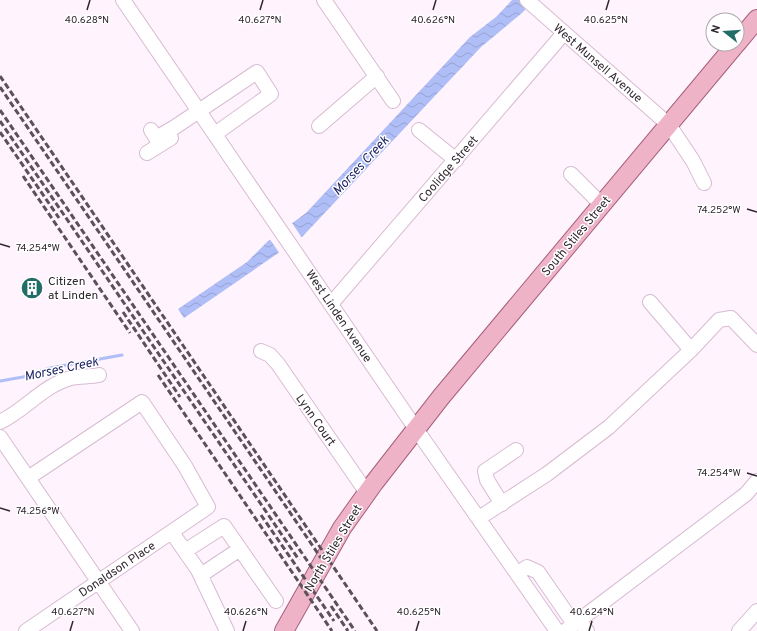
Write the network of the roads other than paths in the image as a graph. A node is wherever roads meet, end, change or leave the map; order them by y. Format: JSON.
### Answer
{"nodes":[{"id":1,"x":123,"y":0,"type":"edge"},
{"id":2,"x":324,"y":0,"type":"edge"},
{"id":3,"x":530,"y":3,"type":"edge"},
{"id":4,"x":757,"y":19,"type":"edge"},
{"id":5,"x":564,"y":33,"type":"junction"},
{"id":6,"x":745,"y":34,"type":"edge"},
{"id":7,"x":730,"y":52,"type":"edge"},
{"id":8,"x":377,"y":76,"type":"junction"},
{"id":9,"x":393,"y":101,"type":"dead end"},
{"id":10,"x":201,"y":114,"type":"junction"},
{"id":11,"x":669,"y":125,"type":"junction"},
{"id":12,"x":319,"y":126,"type":"dead end"},
{"id":13,"x":151,"y":130,"type":"dead end"},
{"id":14,"x":419,"y":130,"type":"dead end"},
{"id":15,"x":215,"y":134,"type":"junction"},
{"id":16,"x":147,"y":153,"type":"dead end"},
{"id":17,"x":456,"y":160,"type":"junction"},
{"id":18,"x":571,"y":174,"type":"dead end"},
{"id":19,"x":704,"y":183,"type":"dead end"},
{"id":20,"x":602,"y":204,"type":"junction"},
{"id":21,"x":650,"y":302,"type":"dead end"},
{"id":22,"x":331,"y":304,"type":"junction"},
{"id":23,"x":757,"y":346,"type":"edge"},
{"id":24,"x":691,"y":350,"type":"junction"},
{"id":25,"x":261,"y":351,"type":"dead end"},
{"id":26,"x":99,"y":375,"type":"dead end"},
{"id":27,"x":0,"y":422,"type":"edge"},
{"id":28,"x":416,"y":429,"type":"junction"},
{"id":29,"x":1,"y":441,"type":"edge"},
{"id":30,"x":516,"y":450,"type":"dead end"},
{"id":31,"x":28,"y":478,"type":"junction"},
{"id":32,"x":757,"y":482,"type":"edge"},
{"id":33,"x":367,"y":493,"type":"junction"},
{"id":34,"x":502,"y":504,"type":"junction"},
{"id":35,"x":479,"y":518,"type":"junction"},
{"id":36,"x":175,"y":530,"type":"junction"},
{"id":37,"x":240,"y":549,"type":"junction"},
{"id":38,"x":185,"y":551,"type":"junction"},
{"id":39,"x":517,"y":574,"type":"junction"},
{"id":40,"x":201,"y":575,"type":"junction"},
{"id":41,"x":98,"y":581,"type":"junction"},
{"id":42,"x":276,"y":601,"type":"dead end"},
{"id":43,"x":757,"y":611,"type":"edge"},
{"id":44,"x":576,"y":627,"type":"edge"},
{"id":45,"x":26,"y":631,"type":"edge"},
{"id":46,"x":132,"y":631,"type":"edge"},
{"id":47,"x":227,"y":631,"type":"edge"},
{"id":48,"x":284,"y":631,"type":"edge"},
{"id":49,"x":557,"y":631,"type":"edge"},
{"id":50,"x":739,"y":631,"type":"edge"}],
"edges":[{"from":1,"to":10,"type":"street","name":"West Linden Avenue"},
{"from":2,"to":8,"type":"street"},
{"from":3,"to":5,"type":"street","name":"West Munsell Avenue"},
{"from":4,"to":6,"type":"main road","name":"South Stiles Street"},
{"from":5,"to":11,"type":"street","name":"West Munsell Avenue"},
{"from":5,"to":17,"type":"street","name":"Coolidge Street"},
{"from":7,"to":11,"type":"main road","name":"South Stiles Street"},
{"from":8,"to":9,"type":"street"},
{"from":8,"to":12,"type":"street"},
{"from":10,"to":13,"type":"street"},
{"from":10,"to":15,"type":"street","name":"West Linden Avenue"},
{"from":10,"to":15,"type":"street"},
{"from":10,"to":16,"type":"street"},
{"from":11,"to":19,"type":"street","name":"West Munsell Avenue"},
{"from":11,"to":20,"type":"main road","name":"South Stiles Street"},
{"from":14,"to":17,"type":"street"},
{"from":15,"to":22,"type":"street","name":"West Linden Avenue"},
{"from":17,"to":22,"type":"street","name":"Coolidge Street"},
{"from":18,"to":20,"type":"street"},
{"from":20,"to":28,"type":"main road","name":"South Stiles Street"},
{"from":21,"to":24,"type":"street"},
{"from":22,"to":28,"type":"street","name":"West Linden Avenue"},
{"from":23,"to":24,"type":"street"},
{"from":24,"to":34,"type":"street"},
{"from":25,"to":33,"type":"street","name":"Lynn Court"},
{"from":26,"to":27,"type":"street"},
{"from":28,"to":33,"type":"main road","name":"North Stiles Street"},
{"from":28,"to":35,"type":"street","name":"West Linden Avenue"},
{"from":29,"to":31,"type":"street"},
{"from":30,"to":34,"type":"street"},
{"from":31,"to":36,"type":"street","name":"Donaldson Place"},
{"from":31,"to":41,"type":"street"},
{"from":32,"to":44,"type":"street"},
{"from":33,"to":48,"type":"main road","name":"North Stiles Street"},
{"from":34,"to":35,"type":"street"},
{"from":35,"to":39,"type":"street","name":"West Linden Avenue"},
{"from":36,"to":38,"type":"street"},
{"from":36,"to":41,"type":"street","name":"Donaldson Place"},
{"from":37,"to":38,"type":"street"},
{"from":37,"to":40,"type":"street"},
{"from":37,"to":42,"type":"street"},
{"from":38,"to":40,"type":"street"},
{"from":39,"to":44,"type":"street"},
{"from":39,"to":49,"type":"street","name":"West Linden Avenue"},
{"from":40,"to":47,"type":"street"},
{"from":41,"to":45,"type":"street","name":"Donaldson Place"},
{"from":41,"to":46,"type":"street"},
{"from":43,"to":50,"type":"street"}]}
